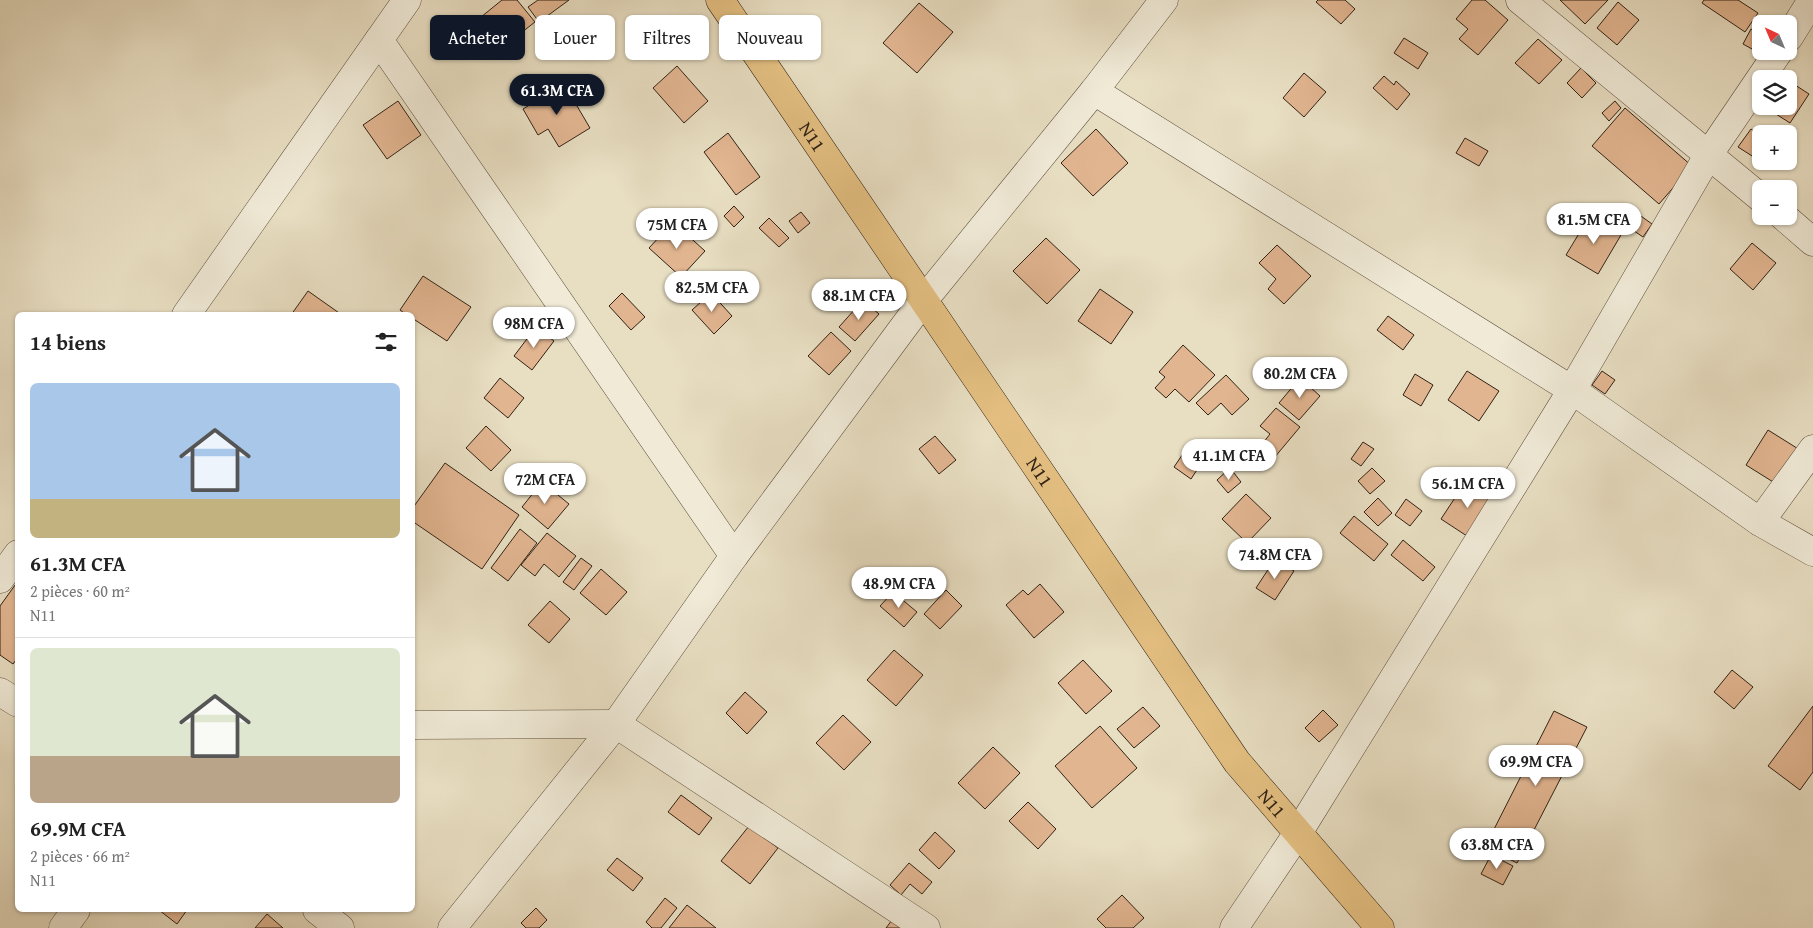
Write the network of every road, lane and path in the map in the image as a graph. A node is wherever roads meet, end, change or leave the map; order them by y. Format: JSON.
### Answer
{"nodes":[{"id":1,"x":407,"y":0,"type":"edge"},
{"id":2,"x":720,"y":0,"type":"edge"},
{"id":3,"x":1164,"y":0,"type":"edge"},
{"id":4,"x":1520,"y":0,"type":"edge"},
{"id":5,"x":1812,"y":0,"type":"edge"},
{"id":6,"x":1798,"y":23,"type":"edge"},
{"id":7,"x":379,"y":40,"type":"junction"},
{"id":8,"x":1773,"y":60,"type":"edge"},
{"id":9,"x":1094,"y":92,"type":"junction"},
{"id":10,"x":1709,"y":154,"type":"junction"},
{"id":11,"x":1752,"y":190,"type":"edge"},
{"id":12,"x":1793,"y":225,"type":"edge"},
{"id":13,"x":1813,"y":242,"type":"edge"},
{"id":14,"x":924,"y":301,"type":"junction"},
{"id":15,"x":188,"y":312,"type":"edge"},
{"id":16,"x":1572,"y":390,"type":"junction"},
{"id":17,"x":1813,"y":449,"type":"edge"},
{"id":18,"x":1760,"y":522,"type":"junction"},
{"id":19,"x":1813,"y":552,"type":"edge"},
{"id":20,"x":734,"y":556,"type":"junction"},
{"id":21,"x":15,"y":558,"type":"edge"},
{"id":22,"x":0,"y":579,"type":"edge"},
{"id":23,"x":0,"y":692,"type":"edge"},
{"id":24,"x":15,"y":701,"type":"edge"},
{"id":25,"x":616,"y":724,"type":"junction"},
{"id":26,"x":415,"y":725,"type":"edge"},
{"id":27,"x":1298,"y":833,"type":"junction"},
{"id":28,"x":75,"y":912,"type":"edge"},
{"id":29,"x":320,"y":912,"type":"edge"},
{"id":30,"x":63,"y":928,"type":"edge"},
{"id":31,"x":340,"y":928,"type":"edge"},
{"id":32,"x":452,"y":928,"type":"edge"},
{"id":33,"x":926,"y":928,"type":"edge"},
{"id":34,"x":1234,"y":928,"type":"edge"},
{"id":35,"x":1380,"y":928,"type":"edge"}],
"edges":[{"from":1,"to":7,"type":"street"},
{"from":2,"to":14,"type":"main road","name":"N11"},
{"from":3,"to":9,"type":"street"},
{"from":4,"to":10,"type":"street"},
{"from":5,"to":6,"type":"street"},
{"from":7,"to":15,"type":"street"},
{"from":7,"to":20,"type":"street"},
{"from":8,"to":10,"type":"street"},
{"from":9,"to":14,"type":"street"},
{"from":9,"to":16,"type":"street"},
{"from":10,"to":11,"type":"street"},
{"from":10,"to":16,"type":"street"},
{"from":12,"to":13,"type":"street"},
{"from":14,"to":20,"type":"street"},
{"from":14,"to":27,"type":"main road","name":"N11"},
{"from":16,"to":18,"type":"street"},
{"from":16,"to":27,"type":"street"},
{"from":17,"to":18,"type":"street"},
{"from":18,"to":19,"type":"street"},
{"from":20,"to":25,"type":"street"},
{"from":21,"to":22,"type":"street"},
{"from":23,"to":24,"type":"street"},
{"from":25,"to":26,"type":"street"},
{"from":25,"to":32,"type":"street"},
{"from":25,"to":33,"type":"street"},
{"from":27,"to":34,"type":"street"},
{"from":27,"to":35,"type":"main road","name":"N11"},
{"from":28,"to":30,"type":"street"},
{"from":29,"to":31,"type":"street"}]}
